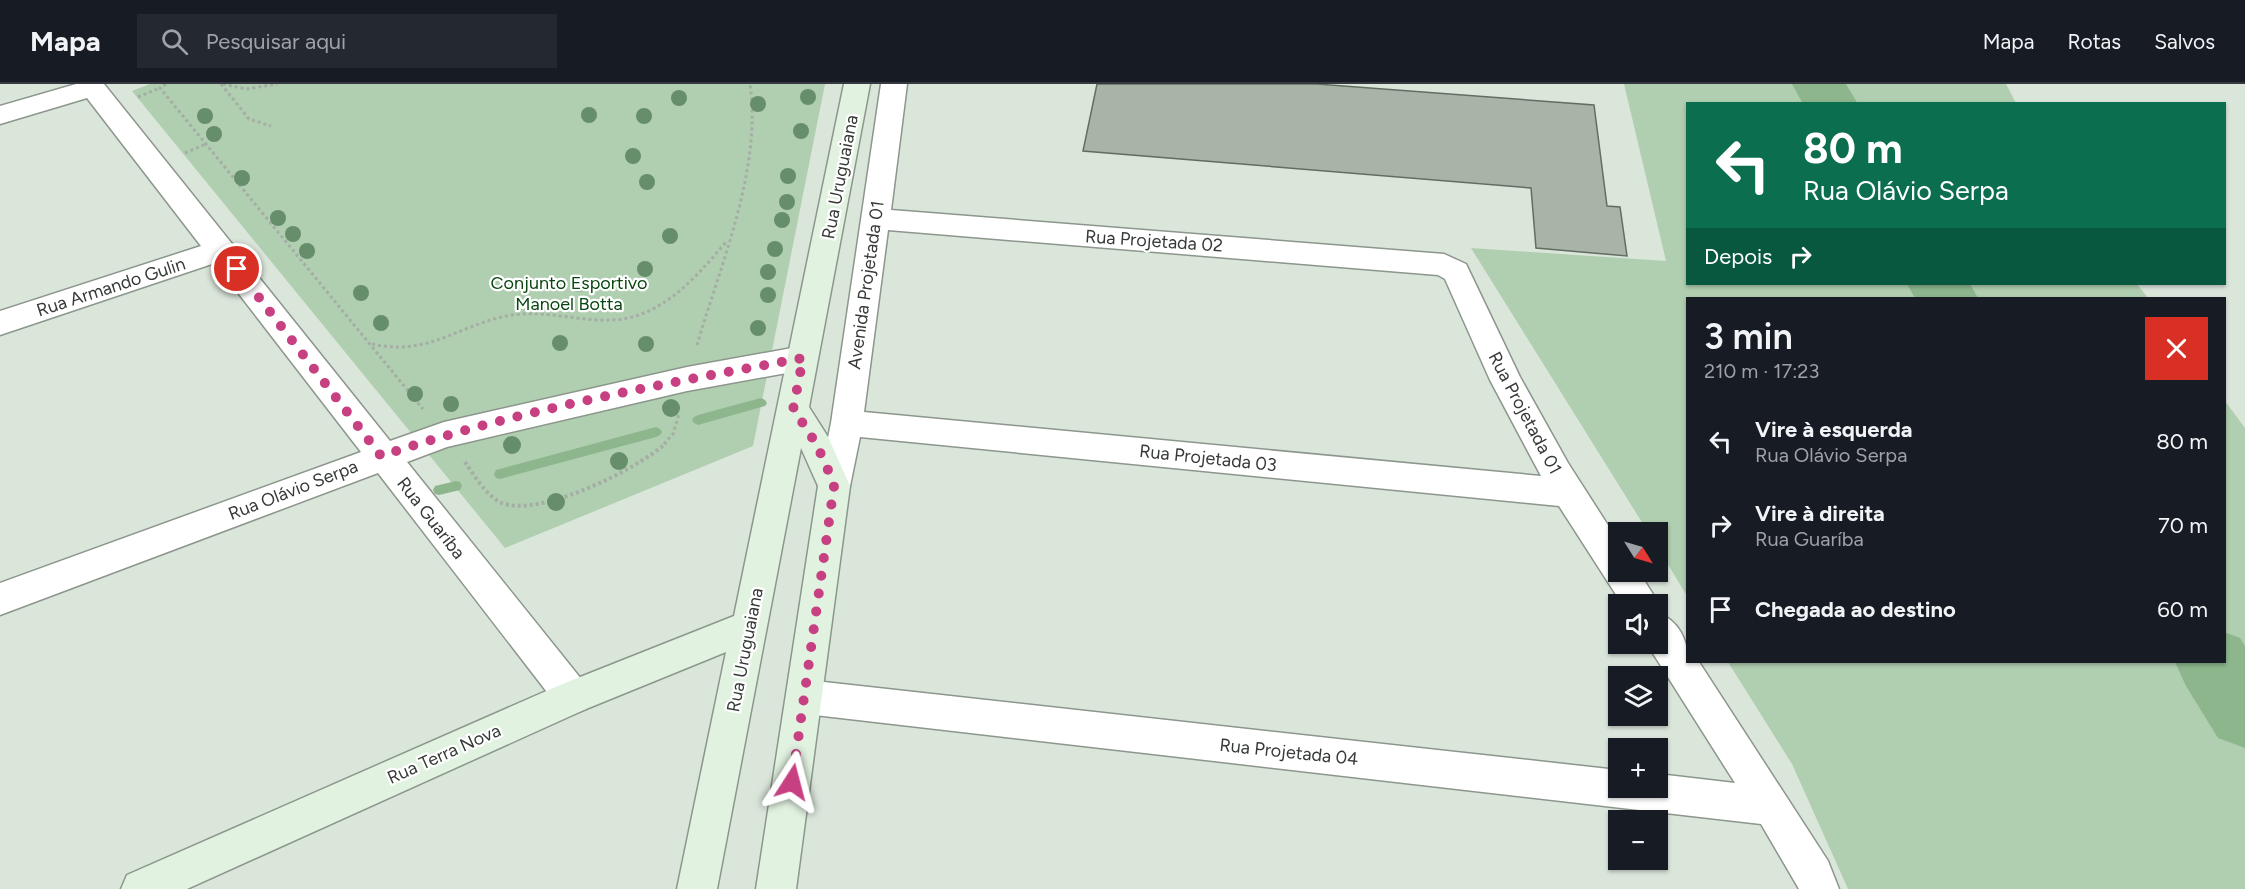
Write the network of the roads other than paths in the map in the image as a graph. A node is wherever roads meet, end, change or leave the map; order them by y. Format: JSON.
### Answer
{"nodes":[{"id":1,"x":857,"y":84,"type":"edge"},
{"id":2,"x":894,"y":84,"type":"edge"},
{"id":3,"x":92,"y":86,"type":"edge"},
{"id":4,"x":0,"y":115,"type":"edge"},
{"id":5,"x":874,"y":219,"type":"junction"},
{"id":6,"x":222,"y":250,"type":"junction"},
{"id":7,"x":1433,"y":263,"type":"joint"},
{"id":8,"x":0,"y":323,"type":"edge"},
{"id":9,"x":803,"y":358,"type":"junction"},
{"id":10,"x":793,"y":410,"type":"junction"},
{"id":11,"x":847,"y":423,"type":"junction"},
{"id":12,"x":381,"y":456,"type":"junction"},
{"id":13,"x":834,"y":486,"type":"junction"},
{"id":14,"x":1569,"y":493,"type":"junction"},
{"id":15,"x":1608,"y":553,"type":"edge"},
{"id":16,"x":0,"y":599,"type":"edge"},
{"id":17,"x":750,"y":626,"type":"junction"},
{"id":18,"x":1668,"y":645,"type":"edge"},
{"id":19,"x":573,"y":697,"type":"junction"},
{"id":20,"x":806,"y":697,"type":"junction"},
{"id":21,"x":1772,"y":806,"type":"junction"},
{"id":22,"x":141,"y":889,"type":"edge"},
{"id":23,"x":696,"y":889,"type":"edge"},
{"id":24,"x":776,"y":889,"type":"edge"},
{"id":25,"x":1819,"y":889,"type":"edge"}],
"edges":[{"from":1,"to":9,"type":"street","name":"Rua Uruguaiana"},
{"from":2,"to":5,"type":"street","name":"Avenida Projetada 01"},
{"from":3,"to":4,"type":"street"},
{"from":3,"to":6,"type":"street","name":"Rua Guaríba"},
{"from":5,"to":7,"type":"street","name":"Rua Projetada 02"},
{"from":5,"to":11,"type":"street","name":"Avenida Projetada 01"},
{"from":6,"to":8,"type":"street","name":"Rua Armando Gulin"},
{"from":6,"to":12,"type":"street","name":"Rua Guaríba"},
{"from":7,"to":14,"type":"street","name":"Rua Projetada 01"},
{"from":9,"to":10,"type":"street","name":"Rua Uruguaiana"},
{"from":9,"to":12,"type":"street","name":"Rua Olávio Serpa"},
{"from":10,"to":13,"type":"street"},
{"from":10,"to":17,"type":"street","name":"Rua Uruguaiana"},
{"from":11,"to":13,"type":"street","name":"Avenida Projetada 01"},
{"from":11,"to":14,"type":"street","name":"Rua Projetada 03"},
{"from":12,"to":16,"type":"street","name":"Rua Olávio Serpa"},
{"from":12,"to":19,"type":"street","name":"Rua Guaríba"},
{"from":13,"to":20,"type":"street"},
{"from":14,"to":15,"type":"street","name":"Rua Projetada 01"},
{"from":17,"to":19,"type":"street","name":"Rua Terra Nova"},
{"from":17,"to":23,"type":"street","name":"Rua Uruguaiana"},
{"from":18,"to":21,"type":"street"},
{"from":19,"to":22,"type":"street","name":"Rua Terra Nova"},
{"from":20,"to":21,"type":"street","name":"Rua Projetada 04"},
{"from":20,"to":24,"type":"street"},
{"from":21,"to":25,"type":"street"}]}
